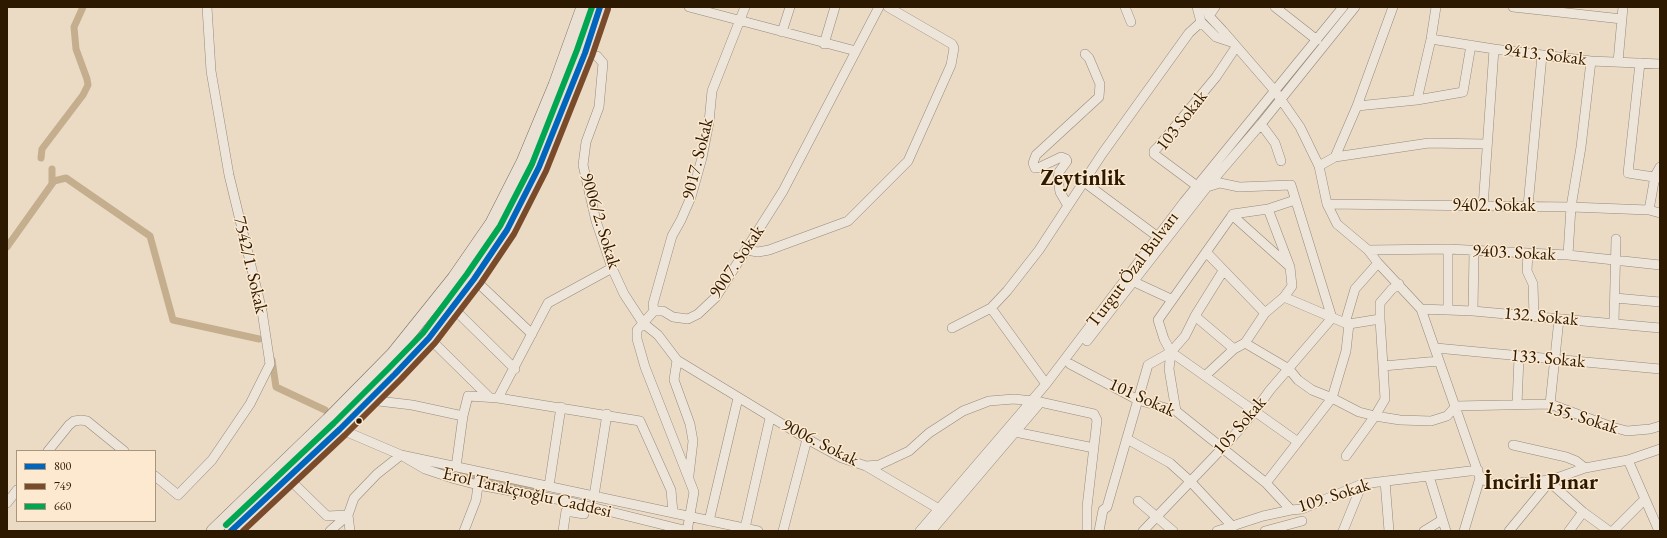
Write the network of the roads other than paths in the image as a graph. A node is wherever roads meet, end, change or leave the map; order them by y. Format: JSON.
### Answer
{"nodes":[{"id":1,"x":207,"y":7,"type":"edge"},
{"id":2,"x":583,"y":7,"type":"edge"},
{"id":3,"x":600,"y":7,"type":"edge"},
{"id":4,"x":689,"y":7,"type":"edge"},
{"id":5,"x":745,"y":7,"type":"edge"},
{"id":6,"x":790,"y":7,"type":"edge"},
{"id":7,"x":835,"y":7,"type":"edge"},
{"id":8,"x":879,"y":7,"type":"edge"},
{"id":9,"x":888,"y":7,"type":"edge"},
{"id":10,"x":1125,"y":7,"type":"edge"},
{"id":11,"x":1197,"y":7,"type":"edge"},
{"id":12,"x":1216,"y":7,"type":"edge"},
{"id":13,"x":1275,"y":7,"type":"edge"},
{"id":14,"x":1343,"y":7,"type":"edge"},
{"id":15,"x":1355,"y":7,"type":"edge"},
{"id":16,"x":1393,"y":7,"type":"edge"},
{"id":17,"x":1436,"y":7,"type":"edge"},
{"id":18,"x":1513,"y":7,"type":"edge"},
{"id":19,"x":1623,"y":7,"type":"edge"},
{"id":20,"x":703,"y":9,"type":"edge"},
{"id":21,"x":1205,"y":15,"type":"edge"},
{"id":22,"x":1622,"y":19,"type":"junction"},
{"id":23,"x":741,"y":22,"type":"junction"},
{"id":24,"x":1131,"y":22,"type":"dead end"},
{"id":25,"x":782,"y":32,"type":"junction"},
{"id":26,"x":1431,"y":39,"type":"junction"},
{"id":27,"x":1317,"y":40,"type":"junction"},
{"id":28,"x":824,"y":44,"type":"junction"},
{"id":29,"x":1234,"y":45,"type":"junction"},
{"id":30,"x":1470,"y":45,"type":"junction"},
{"id":31,"x":1494,"y":49,"type":"junction"},
{"id":32,"x":856,"y":51,"type":"junction"},
{"id":33,"x":585,"y":53,"type":"junction"},
{"id":34,"x":1085,"y":54,"type":"dead end"},
{"id":35,"x":1542,"y":55,"type":"junction"},
{"id":36,"x":1591,"y":61,"type":"junction"},
{"id":37,"x":1618,"y":62,"type":"junction"},
{"id":38,"x":1640,"y":63,"type":"junction"},
{"id":39,"x":1660,"y":64,"type":"edge"},
{"id":40,"x":1278,"y":95,"type":"junction"},
{"id":41,"x":1417,"y":100,"type":"junction"},
{"id":42,"x":1357,"y":106,"type":"junction"},
{"id":43,"x":1261,"y":124,"type":"junction"},
{"id":44,"x":1488,"y":144,"type":"junction"},
{"id":45,"x":1335,"y":157,"type":"junction"},
{"id":46,"x":1281,"y":161,"type":"dead end"},
{"id":47,"x":1319,"y":166,"type":"junction"},
{"id":48,"x":1660,"y":166,"type":"edge"},
{"id":49,"x":1658,"y":177,"type":"edge"},
{"id":50,"x":1084,"y":182,"type":"junction"},
{"id":51,"x":1202,"y":187,"type":"junction"},
{"id":52,"x":1295,"y":200,"type":"junction"},
{"id":53,"x":1327,"y":204,"type":"junction"},
{"id":54,"x":1068,"y":206,"type":"junction"},
{"id":55,"x":1528,"y":206,"type":"junction"},
{"id":56,"x":1483,"y":207,"type":"junction"},
{"id":57,"x":1571,"y":207,"type":"junction"},
{"id":58,"x":1268,"y":209,"type":"junction"},
{"id":59,"x":1649,"y":210,"type":"junction"},
{"id":60,"x":1660,"y":213,"type":"edge"},
{"id":61,"x":1232,"y":215,"type":"junction"},
{"id":62,"x":1158,"y":236,"type":"junction"},
{"id":63,"x":1616,"y":239,"type":"dead end"},
{"id":64,"x":1448,"y":249,"type":"junction"},
{"id":65,"x":746,"y":250,"type":"junction"},
{"id":66,"x":1368,"y":250,"type":"junction"},
{"id":67,"x":1474,"y":251,"type":"junction"},
{"id":68,"x":1206,"y":252,"type":"junction"},
{"id":69,"x":1528,"y":254,"type":"junction"},
{"id":70,"x":1568,"y":255,"type":"junction"},
{"id":71,"x":1616,"y":260,"type":"junction"},
{"id":72,"x":1378,"y":263,"type":"junction"},
{"id":73,"x":1660,"y":265,"type":"edge"},
{"id":74,"x":1290,"y":267,"type":"junction"},
{"id":75,"x":612,"y":268,"type":"junction"},
{"id":76,"x":1223,"y":271,"type":"junction"},
{"id":77,"x":474,"y":279,"type":"junction"},
{"id":78,"x":1130,"y":280,"type":"junction"},
{"id":79,"x":1399,"y":284,"type":"junction"},
{"id":80,"x":1284,"y":297,"type":"junction"},
{"id":81,"x":1615,"y":298,"type":"junction"},
{"id":82,"x":1171,"y":299,"type":"junction"},
{"id":83,"x":1660,"y":302,"type":"edge"},
{"id":84,"x":453,"y":308,"type":"junction"},
{"id":85,"x":991,"y":308,"type":"junction"},
{"id":86,"x":1421,"y":309,"type":"junction"},
{"id":87,"x":1448,"y":309,"type":"junction"},
{"id":88,"x":1473,"y":311,"type":"junction"},
{"id":89,"x":654,"y":312,"type":"junction"},
{"id":90,"x":1265,"y":313,"type":"junction"},
{"id":91,"x":1196,"y":316,"type":"junction"},
{"id":92,"x":1534,"y":316,"type":"junction"},
{"id":93,"x":1332,"y":318,"type":"junction"},
{"id":94,"x":1380,"y":319,"type":"junction"},
{"id":95,"x":1559,"y":319,"type":"junction"},
{"id":96,"x":643,"y":323,"type":"junction"},
{"id":97,"x":1347,"y":323,"type":"junction"},
{"id":98,"x":1614,"y":323,"type":"junction"},
{"id":99,"x":952,"y":328,"type":"dead end"},
{"id":100,"x":1660,"y":328,"type":"edge"},
{"id":101,"x":532,"y":334,"type":"junction"},
{"id":102,"x":428,"y":338,"type":"junction"},
{"id":103,"x":1245,"y":343,"type":"junction"},
{"id":104,"x":1436,"y":348,"type":"junction"},
{"id":105,"x":1234,"y":350,"type":"junction"},
{"id":106,"x":1171,"y":352,"type":"junction"},
{"id":107,"x":1518,"y":357,"type":"junction"},
{"id":108,"x":677,"y":360,"type":"junction"},
{"id":109,"x":1554,"y":360,"type":"junction"},
{"id":110,"x":1439,"y":362,"type":"junction"},
{"id":111,"x":1070,"y":364,"type":"junction"},
{"id":112,"x":1383,"y":366,"type":"junction"},
{"id":113,"x":515,"y":369,"type":"junction"},
{"id":114,"x":1289,"y":369,"type":"junction"},
{"id":115,"x":1660,"y":369,"type":"edge"},
{"id":116,"x":1205,"y":376,"type":"junction"},
{"id":117,"x":1046,"y":384,"type":"junction"},
{"id":118,"x":489,"y":397,"type":"junction"},
{"id":119,"x":498,"y":398,"type":"junction"},
{"id":120,"x":738,"y":398,"type":"junction"},
{"id":121,"x":1332,"y":398,"type":"junction"},
{"id":122,"x":370,"y":400,"type":"junction"},
{"id":123,"x":1138,"y":400,"type":"junction"},
{"id":124,"x":1036,"y":402,"type":"junction"},
{"id":125,"x":1550,"y":404,"type":"junction"},
{"id":126,"x":1517,"y":405,"type":"junction"},
{"id":127,"x":1456,"y":406,"type":"junction"},
{"id":128,"x":561,"y":407,"type":"junction"},
{"id":129,"x":1176,"y":412,"type":"junction"},
{"id":130,"x":1254,"y":412,"type":"junction"},
{"id":131,"x":607,"y":414,"type":"junction"},
{"id":132,"x":463,"y":416,"type":"junction"},
{"id":133,"x":1376,"y":416,"type":"junction"},
{"id":134,"x":770,"y":418,"type":"junction"},
{"id":135,"x":328,"y":420,"type":"junction"},
{"id":136,"x":1660,"y":426,"type":"edge"},
{"id":137,"x":340,"y":429,"type":"junction"},
{"id":138,"x":1015,"y":432,"type":"junction"},
{"id":139,"x":807,"y":439,"type":"junction"},
{"id":140,"x":1127,"y":439,"type":"junction"},
{"id":141,"x":1298,"y":442,"type":"junction"},
{"id":142,"x":1512,"y":445,"type":"dead end"},
{"id":143,"x":50,"y":448,"type":"edge"},
{"id":144,"x":1094,"y":448,"type":"junction"},
{"id":145,"x":1222,"y":448,"type":"junction"},
{"id":146,"x":1660,"y":449,"type":"edge"},
{"id":147,"x":123,"y":450,"type":"edge"},
{"id":148,"x":401,"y":455,"type":"junction"},
{"id":149,"x":1346,"y":456,"type":"dead end"},
{"id":150,"x":1628,"y":460,"type":"junction"},
{"id":151,"x":866,"y":466,"type":"junction"},
{"id":152,"x":456,"y":467,"type":"junction"},
{"id":153,"x":1585,"y":468,"type":"junction"},
{"id":154,"x":480,"y":472,"type":"junction"},
{"id":155,"x":1479,"y":474,"type":"junction"},
{"id":156,"x":689,"y":476,"type":"junction"},
{"id":157,"x":1429,"y":476,"type":"junction"},
{"id":158,"x":156,"y":477,"type":"edge"},
{"id":159,"x":288,"y":478,"type":"junction"},
{"id":160,"x":1551,"y":480,"type":"junction"},
{"id":161,"x":1190,"y":481,"type":"junction"},
{"id":162,"x":1385,"y":481,"type":"junction"},
{"id":163,"x":1266,"y":483,"type":"junction"},
{"id":164,"x":1362,"y":484,"type":"junction"},
{"id":165,"x":478,"y":485,"type":"junction"},
{"id":166,"x":549,"y":486,"type":"junction"},
{"id":167,"x":16,"y":491,"type":"edge"},
{"id":168,"x":594,"y":496,"type":"junction"},
{"id":169,"x":1645,"y":499,"type":"junction"},
{"id":170,"x":1138,"y":501,"type":"dead end"},
{"id":171,"x":7,"y":503,"type":"edge"},
{"id":172,"x":586,"y":506,"type":"junction"},
{"id":173,"x":1087,"y":506,"type":"junction"},
{"id":174,"x":939,"y":509,"type":"junction"},
{"id":175,"x":1302,"y":509,"type":"junction"},
{"id":176,"x":1103,"y":510,"type":"junction"},
{"id":177,"x":1291,"y":510,"type":"junction"},
{"id":178,"x":1583,"y":512,"type":"junction"},
{"id":179,"x":673,"y":513,"type":"junction"},
{"id":180,"x":348,"y":515,"type":"junction"},
{"id":181,"x":690,"y":517,"type":"junction"},
{"id":182,"x":1158,"y":517,"type":"junction"},
{"id":183,"x":1442,"y":520,"type":"junction"},
{"id":184,"x":710,"y":521,"type":"junction"},
{"id":185,"x":1302,"y":521,"type":"junction"},
{"id":186,"x":1233,"y":527,"type":"junction"},
{"id":187,"x":745,"y":528,"type":"junction"},
{"id":188,"x":213,"y":531,"type":"edge"},
{"id":189,"x":231,"y":531,"type":"edge"},
{"id":190,"x":330,"y":531,"type":"edge"},
{"id":191,"x":350,"y":531,"type":"edge"},
{"id":192,"x":464,"y":531,"type":"edge"},
{"id":193,"x":563,"y":531,"type":"edge"},
{"id":194,"x":688,"y":531,"type":"edge"},
{"id":195,"x":758,"y":531,"type":"edge"},
{"id":196,"x":783,"y":531,"type":"edge"},
{"id":197,"x":920,"y":531,"type":"edge"},
{"id":198,"x":931,"y":531,"type":"edge"},
{"id":199,"x":1087,"y":531,"type":"edge"},
{"id":200,"x":1099,"y":531,"type":"edge"},
{"id":201,"x":1143,"y":531,"type":"edge"},
{"id":202,"x":1173,"y":531,"type":"edge"},
{"id":203,"x":1217,"y":531,"type":"edge"},
{"id":204,"x":1265,"y":531,"type":"edge"},
{"id":205,"x":1302,"y":531,"type":"edge"},
{"id":206,"x":1343,"y":531,"type":"edge"},
{"id":207,"x":1389,"y":531,"type":"edge"},
{"id":208,"x":1424,"y":531,"type":"edge"},
{"id":209,"x":1446,"y":531,"type":"edge"},
{"id":210,"x":1464,"y":531,"type":"edge"},
{"id":211,"x":1509,"y":531,"type":"edge"},
{"id":212,"x":1569,"y":531,"type":"edge"},
{"id":213,"x":1609,"y":531,"type":"edge"},
{"id":214,"x":1613,"y":531,"type":"edge"},
{"id":215,"x":1659,"y":531,"type":"edge"}],
"edges":[{"from":1,"to":158,"type":"street","name":"7542/1. Sokak"},
{"from":2,"to":135,"type":"highway"},
{"from":3,"to":33,"type":"highway"},
{"from":4,"to":20,"type":"street"},
{"from":5,"to":23,"type":"street","name":"9017. Sokak"},
{"from":6,"to":25,"type":"street"},
{"from":7,"to":28,"type":"street"},
{"from":8,"to":32,"type":"street","name":"9007. Sokak"},
{"from":9,"to":65,"type":"street"},
{"from":10,"to":24,"type":"street"},
{"from":11,"to":21,"type":"street"},
{"from":12,"to":21,"type":"street"},
{"from":13,"to":27,"type":"street"},
{"from":14,"to":27,"type":"street","name":"Turgut Özal Bulvarı"},
{"from":15,"to":40,"type":"street","name":"Turgut Özal Bulvarı"},
{"from":16,"to":42,"type":"street"},
{"from":17,"to":26,"type":"street"},
{"from":18,"to":22,"type":"street"},
{"from":19,"to":22,"type":"street"},
{"from":20,"to":23,"type":"street"},
{"from":21,"to":29,"type":"street"},
{"from":21,"to":50,"type":"street"},
{"from":22,"to":37,"type":"street"},
{"from":23,"to":25,"type":"street"},
{"from":23,"to":89,"type":"street","name":"9017. Sokak"},
{"from":25,"to":28,"type":"street"},
{"from":26,"to":30,"type":"street","name":"9413. Sokak"},
{"from":26,"to":41,"type":"street"},
{"from":27,"to":40,"type":"street","name":"Turgut Özal Bulvarı"},
{"from":28,"to":32,"type":"street"},
{"from":29,"to":40,"type":"street"},
{"from":29,"to":51,"type":"street","name":"103 Sokak"},
{"from":30,"to":31,"type":"street","name":"9413. Sokak"},
{"from":30,"to":41,"type":"street"},
{"from":31,"to":35,"type":"street","name":"9413. Sokak"},
{"from":31,"to":44,"type":"street"},
{"from":32,"to":65,"type":"street","name":"9007. Sokak"},
{"from":33,"to":75,"type":"street","name":"9006/2. Sokak"},
{"from":33,"to":77,"type":"highway"},
{"from":34,"to":54,"type":"street"},
{"from":35,"to":36,"type":"street","name":"9413. Sokak"},
{"from":35,"to":55,"type":"street"},
{"from":36,"to":37,"type":"street","name":"9413. Sokak"},
{"from":36,"to":57,"type":"street"},
{"from":37,"to":38,"type":"street","name":"9413. Sokak"},
{"from":38,"to":39,"type":"street","name":"9413. Sokak"},
{"from":38,"to":49,"type":"street"},
{"from":40,"to":43,"type":"street","name":"Turgut Özal Bulvarı"},
{"from":40,"to":47,"type":"street"},
{"from":40,"to":51,"type":"street","name":"Turgut Özal Bulvarı"},
{"from":41,"to":42,"type":"street"},
{"from":42,"to":45,"type":"street"},
{"from":43,"to":46,"type":"street"},
{"from":43,"to":51,"type":"street","name":"Turgut Özal Bulvarı"},
{"from":44,"to":45,"type":"street"},
{"from":44,"to":56,"type":"street"},
{"from":45,"to":47,"type":"street"},
{"from":47,"to":53,"type":"street"},
{"from":48,"to":49,"type":"street"},
{"from":49,"to":59,"type":"street"},
{"from":50,"to":54,"type":"street"},
{"from":50,"to":62,"type":"street"},
{"from":51,"to":52,"type":"street"},
{"from":51,"to":62,"type":"street","name":"Turgut Özal Bulvarı"},
{"from":51,"to":78,"type":"street","name":"Turgut Özal Bulvarı"},
{"from":52,"to":58,"type":"street"},
{"from":52,"to":93,"type":"street"},
{"from":53,"to":56,"type":"street","name":"9402. Sokak"},
{"from":53,"to":66,"type":"street"},
{"from":54,"to":85,"type":"street"},
{"from":55,"to":56,"type":"street","name":"9402. Sokak"},
{"from":55,"to":57,"type":"street","name":"9402. Sokak"},
{"from":57,"to":59,"type":"street","name":"9402. Sokak"},
{"from":57,"to":70,"type":"street"},
{"from":58,"to":61,"type":"street"},
{"from":58,"to":74,"type":"street"},
{"from":59,"to":60,"type":"street","name":"9402. Sokak"},
{"from":61,"to":68,"type":"street"},
{"from":61,"to":74,"type":"street"},
{"from":62,"to":78,"type":"street","name":"Turgut Özal Bulvarı"},
{"from":63,"to":71,"type":"street"},
{"from":64,"to":66,"type":"street","name":"9403. Sokak"},
{"from":64,"to":67,"type":"street","name":"9403. Sokak"},
{"from":64,"to":87,"type":"street"},
{"from":65,"to":89,"type":"street","name":"9007. Sokak"},
{"from":66,"to":72,"type":"street"},
{"from":67,"to":69,"type":"street","name":"9403. Sokak"},
{"from":67,"to":88,"type":"street"},
{"from":68,"to":76,"type":"street"},
{"from":68,"to":82,"type":"street"},
{"from":69,"to":70,"type":"street","name":"9403. Sokak"},
{"from":69,"to":92,"type":"street"},
{"from":70,"to":71,"type":"street","name":"9403. Sokak"},
{"from":71,"to":73,"type":"street","name":"9403. Sokak"},
{"from":71,"to":81,"type":"street"},
{"from":72,"to":79,"type":"street"},
{"from":72,"to":97,"type":"street"},
{"from":74,"to":80,"type":"street"},
{"from":75,"to":96,"type":"street","name":"9006/2. Sokak"},
{"from":75,"to":101,"type":"street"},
{"from":76,"to":90,"type":"street"},
{"from":76,"to":91,"type":"street"},
{"from":77,"to":84,"type":"highway"},
{"from":77,"to":101,"type":"street"},
{"from":78,"to":82,"type":"street"},
{"from":78,"to":111,"type":"street","name":"Turgut Özal Bulvarı"},
{"from":78,"to":117,"type":"street","name":"Turgut Özal Bulvarı"},
{"from":79,"to":86,"type":"street"},
{"from":79,"to":94,"type":"street"},
{"from":80,"to":90,"type":"street"},
{"from":80,"to":93,"type":"street"},
{"from":81,"to":83,"type":"street"},
{"from":81,"to":98,"type":"street"},
{"from":82,"to":106,"type":"street"},
{"from":84,"to":102,"type":"highway"},
{"from":84,"to":113,"type":"street"},
{"from":85,"to":99,"type":"street"},
{"from":85,"to":117,"type":"street"},
{"from":86,"to":87,"type":"street","name":"132. Sokak"},
{"from":86,"to":104,"type":"street"},
{"from":87,"to":88,"type":"street","name":"132. Sokak"},
{"from":88,"to":92,"type":"street","name":"132. Sokak"},
{"from":89,"to":96,"type":"street"},
{"from":90,"to":103,"type":"street"},
{"from":91,"to":105,"type":"street"},
{"from":91,"to":106,"type":"street"},
{"from":92,"to":95,"type":"street","name":"132. Sokak"},
{"from":93,"to":97,"type":"street"},
{"from":93,"to":114,"type":"street","name":"105 Sokak"},
{"from":94,"to":97,"type":"street"},
{"from":94,"to":112,"type":"street"},
{"from":95,"to":98,"type":"street","name":"132. Sokak"},
{"from":95,"to":109,"type":"street"},
{"from":96,"to":108,"type":"street","name":"9006/2. Sokak"},
{"from":96,"to":156,"type":"street"},
{"from":97,"to":121,"type":"street"},
{"from":98,"to":100,"type":"street","name":"132. Sokak"},
{"from":101,"to":113,"type":"street"},
{"from":102,"to":118,"type":"street"},
{"from":102,"to":122,"type":"highway"},
{"from":103,"to":105,"type":"street"},
{"from":103,"to":114,"type":"street"},
{"from":104,"to":107,"type":"street","name":"133. Sokak"},
{"from":104,"to":110,"type":"street"},
{"from":105,"to":116,"type":"street"},
{"from":106,"to":116,"type":"street"},
{"from":106,"to":123,"type":"street"},
{"from":106,"to":129,"type":"street"},
{"from":107,"to":109,"type":"street","name":"133. Sokak"},
{"from":107,"to":126,"type":"street"},
{"from":108,"to":120,"type":"street","name":"9006. Sokak"},
{"from":108,"to":156,"type":"street"},
{"from":109,"to":115,"type":"street","name":"133. Sokak"},
{"from":109,"to":125,"type":"street"},
{"from":110,"to":112,"type":"street"},
{"from":110,"to":127,"type":"street"},
{"from":111,"to":123,"type":"street","name":"101 Sokak"},
{"from":111,"to":124,"type":"street","name":"Turgut Özal Bulvarı"},
{"from":112,"to":133,"type":"street"},
{"from":113,"to":119,"type":"street"},
{"from":114,"to":121,"type":"street"},
{"from":114,"to":130,"type":"street","name":"105 Sokak"},
{"from":116,"to":130,"type":"street"},
{"from":117,"to":124,"type":"street","name":"Turgut Özal Bulvarı"},
{"from":118,"to":119,"type":"street"},
{"from":118,"to":132,"type":"street"},
{"from":119,"to":128,"type":"street"},
{"from":120,"to":134,"type":"street","name":"9006. Sokak"},
{"from":120,"to":184,"type":"street"},
{"from":121,"to":133,"type":"street"},
{"from":121,"to":141,"type":"street"},
{"from":122,"to":132,"type":"street"},
{"from":122,"to":137,"type":"highway"},
{"from":123,"to":129,"type":"street","name":"101 Sokak"},
{"from":123,"to":140,"type":"street"},
{"from":124,"to":138,"type":"street","name":"Turgut Özal Bulvarı"},
{"from":124,"to":144,"type":"street","name":"9006. Sokak"},
{"from":124,"to":151,"type":"street","name":"9006. Sokak"},
{"from":124,"to":174,"type":"street","name":"Turgut Özal Bulvarı"},
{"from":125,"to":126,"type":"street","name":"135. Sokak"},
{"from":125,"to":136,"type":"street","name":"135. Sokak"},
{"from":126,"to":127,"type":"street","name":"135. Sokak"},
{"from":127,"to":133,"type":"street"},
{"from":127,"to":155,"type":"street"},
{"from":128,"to":131,"type":"street"},
{"from":128,"to":166,"type":"street"},
{"from":129,"to":145,"type":"street","name":"101 Sokak"},
{"from":130,"to":141,"type":"street"},
{"from":130,"to":145,"type":"street","name":"105 Sokak"},
{"from":131,"to":168,"type":"street"},
{"from":131,"to":179,"type":"street"},
{"from":132,"to":152,"type":"street"},
{"from":133,"to":149,"type":"street"},
{"from":134,"to":139,"type":"street","name":"9006. Sokak"},
{"from":134,"to":187,"type":"street"},
{"from":135,"to":137,"type":"street","name":"Erol Tarakçıoğlu Caddesi"},
{"from":135,"to":188,"type":"highway"},
{"from":137,"to":148,"type":"street","name":"Erol Tarakçıoğlu Caddesi"},
{"from":137,"to":159,"type":"highway"},
{"from":138,"to":144,"type":"street"},
{"from":138,"to":198,"type":"street","name":"Turgut Özal Bulvarı"},
{"from":139,"to":151,"type":"street","name":"9006. Sokak"},
{"from":139,"to":196,"type":"street"},
{"from":140,"to":161,"type":"street"},
{"from":140,"to":176,"type":"street"},
{"from":141,"to":163,"type":"street"},
{"from":142,"to":153,"type":"street"},
{"from":143,"to":147,"type":"street"},
{"from":144,"to":173,"type":"street"},
{"from":145,"to":161,"type":"street","name":"105 Sokak"},
{"from":145,"to":163,"type":"street","name":"101 Sokak"},
{"from":146,"to":150,"type":"street"},
{"from":148,"to":152,"type":"street"},
{"from":148,"to":165,"type":"street","name":"Erol Tarakçıoğlu Caddesi"},
{"from":148,"to":180,"type":"street"},
{"from":150,"to":153,"type":"street"},
{"from":150,"to":169,"type":"street"},
{"from":151,"to":174,"type":"street"},
{"from":152,"to":154,"type":"street"},
{"from":153,"to":160,"type":"street"},
{"from":154,"to":165,"type":"street"},
{"from":154,"to":166,"type":"street"},
{"from":155,"to":157,"type":"street","name":"109. Sokak"},
{"from":155,"to":160,"type":"street"},
{"from":155,"to":210,"type":"street"},
{"from":156,"to":181,"type":"street"},
{"from":157,"to":162,"type":"street","name":"109. Sokak"},
{"from":157,"to":183,"type":"street"},
{"from":159,"to":180,"type":"street"},
{"from":159,"to":189,"type":"highway"},
{"from":160,"to":178,"type":"street"},
{"from":160,"to":211,"type":"street"},
{"from":161,"to":182,"type":"street","name":"105 Sokak"},
{"from":161,"to":186,"type":"street"},
{"from":162,"to":164,"type":"street","name":"109. Sokak"},
{"from":162,"to":207,"type":"street"},
{"from":163,"to":177,"type":"street","name":"101 Sokak"},
{"from":164,"to":175,"type":"street","name":"109. Sokak"},
{"from":164,"to":206,"type":"street"},
{"from":165,"to":172,"type":"street","name":"Erol Tarakçıoğlu Caddesi"},
{"from":165,"to":192,"type":"street"},
{"from":166,"to":168,"type":"street"},
{"from":167,"to":171,"type":"street"},
{"from":168,"to":179,"type":"street"},
{"from":169,"to":214,"type":"street"},
{"from":169,"to":215,"type":"street"},
{"from":170,"to":182,"type":"street"},
{"from":172,"to":193,"type":"street"},
{"from":172,"to":194,"type":"street","name":"Erol Tarakçıoğlu Caddesi"},
{"from":173,"to":176,"type":"street"},
{"from":173,"to":199,"type":"street"},
{"from":174,"to":197,"type":"street","name":"Turgut Özal Bulvarı"},
{"from":175,"to":177,"type":"street","name":"109. Sokak"},
{"from":175,"to":185,"type":"street"},
{"from":176,"to":200,"type":"street"},
{"from":177,"to":186,"type":"street","name":"109. Sokak"},
{"from":178,"to":212,"type":"street"},
{"from":178,"to":213,"type":"street"},
{"from":179,"to":181,"type":"street"},
{"from":180,"to":190,"type":"street"},
{"from":180,"to":191,"type":"street"},
{"from":181,"to":184,"type":"street"},
{"from":181,"to":194,"type":"street"},
{"from":182,"to":201,"type":"street","name":"105 Sokak"},
{"from":182,"to":202,"type":"street"},
{"from":183,"to":208,"type":"street"},
{"from":183,"to":209,"type":"street"},
{"from":184,"to":187,"type":"street"},
{"from":185,"to":204,"type":"street"},
{"from":185,"to":205,"type":"street"},
{"from":186,"to":203,"type":"street","name":"109. Sokak"},
{"from":187,"to":195,"type":"street"}]}
